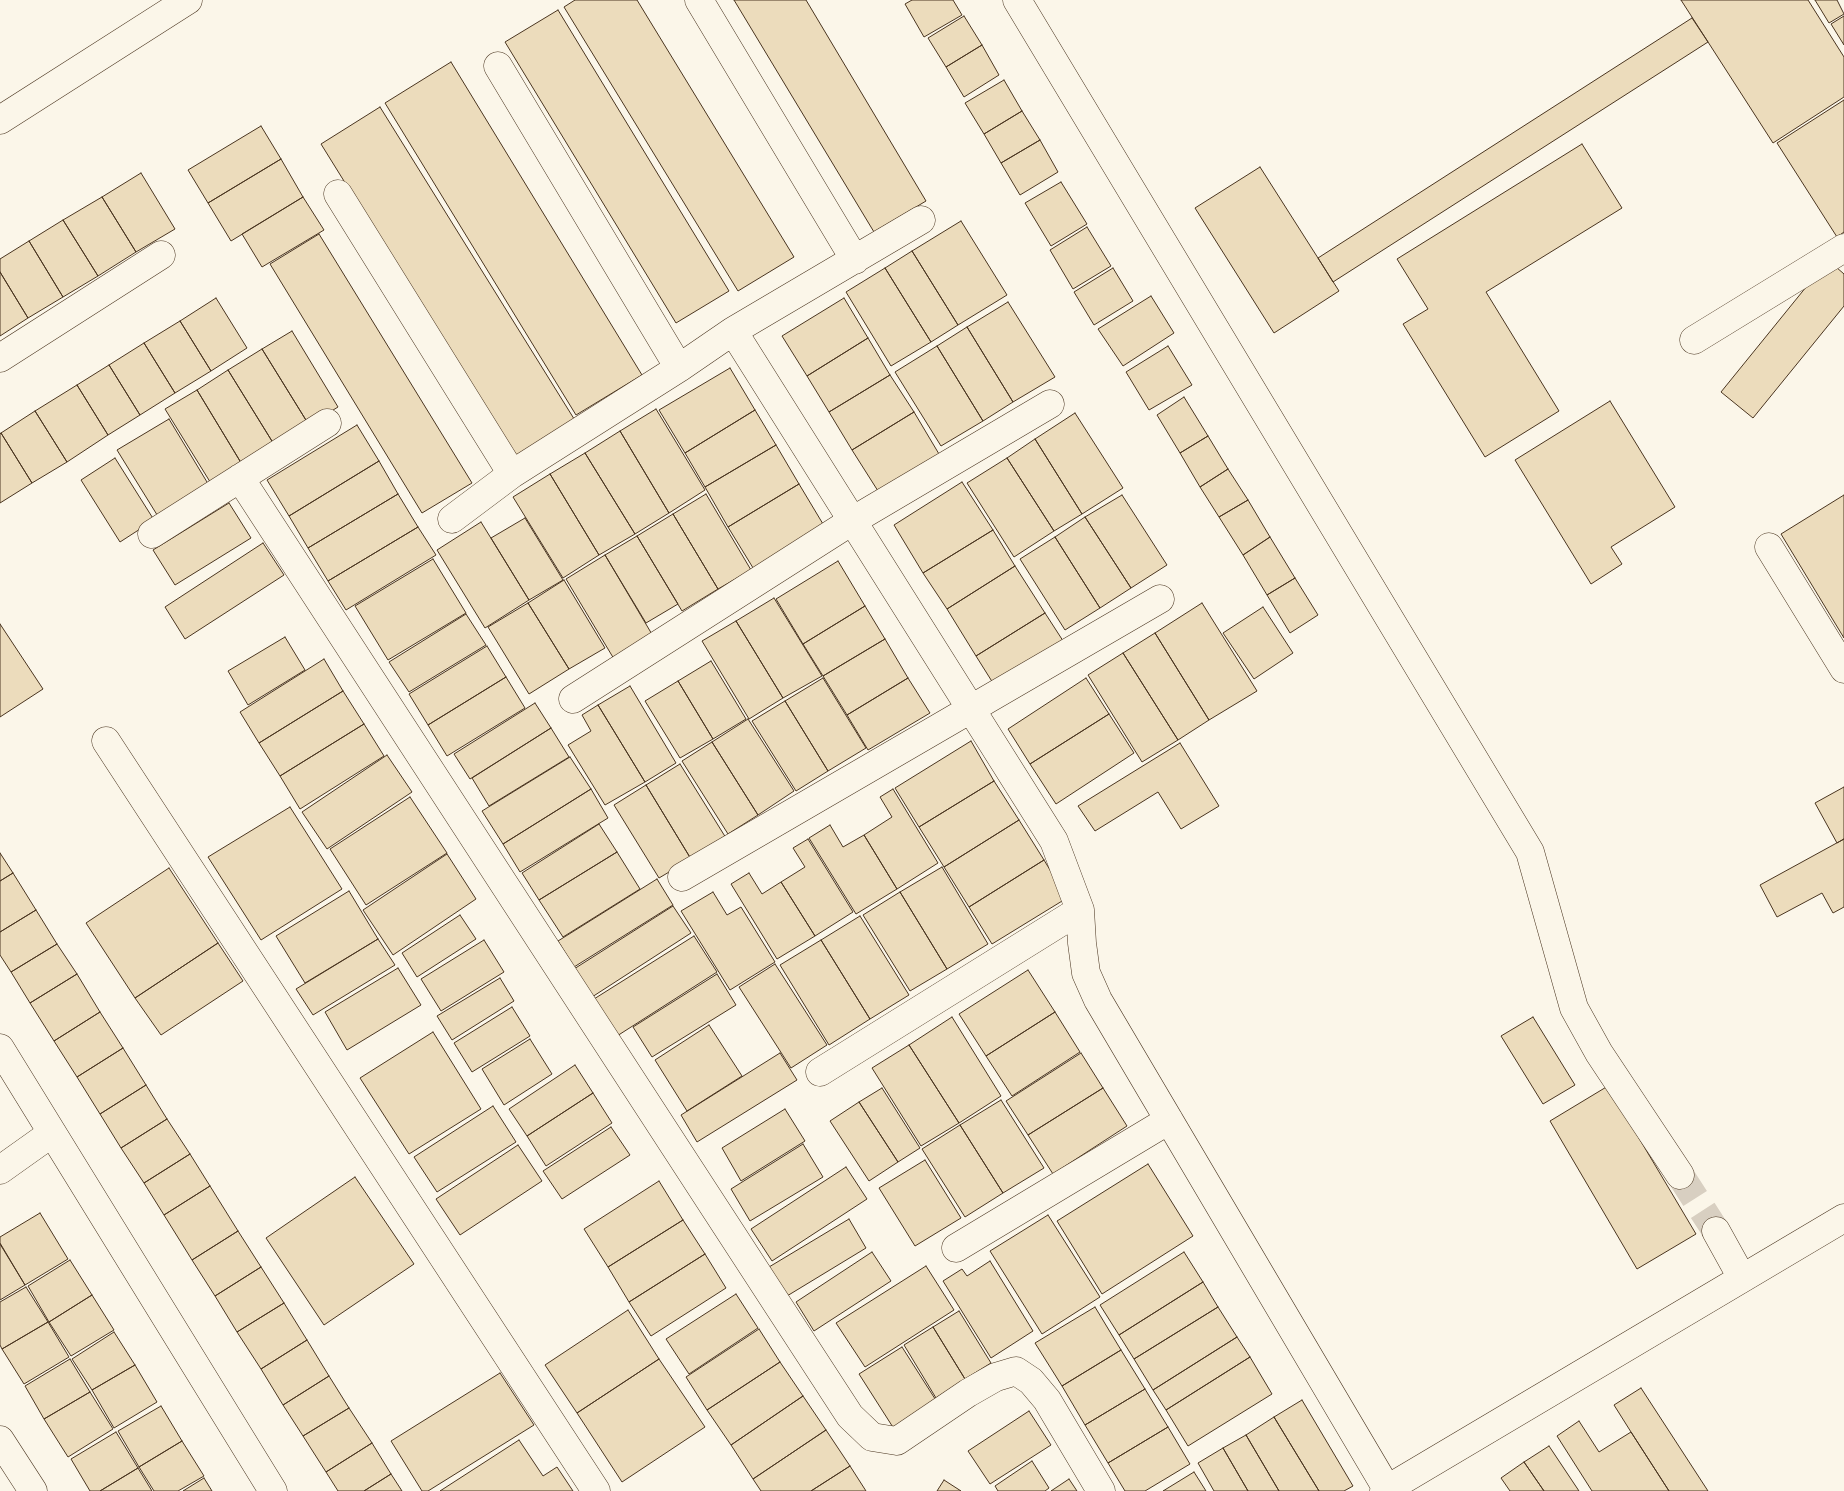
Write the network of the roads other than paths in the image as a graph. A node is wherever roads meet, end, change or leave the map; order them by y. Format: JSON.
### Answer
{"nodes":[{"id":1,"x":188,"y":0,"type":"edge"},
{"id":2,"x":699,"y":0,"type":"edge"},
{"id":3,"x":1016,"y":0,"type":"edge"},
{"id":4,"x":498,"y":66,"type":"dead end"},
{"id":5,"x":0,"y":120,"type":"edge"},
{"id":6,"x":338,"y":194,"type":"dead end"},
{"id":7,"x":921,"y":220,"type":"dead end"},
{"id":8,"x":1844,"y":248,"type":"edge"},
{"id":9,"x":161,"y":255,"type":"dead end"},
{"id":10,"x":855,"y":260,"type":"junction"},
{"id":11,"x":733,"y":331,"type":"junction"},
{"id":12,"x":1694,"y":340,"type":"dead end"},
{"id":13,"x":0,"y":358,"type":"edge"},
{"id":14,"x":679,"y":368,"type":"junction"},
{"id":15,"x":1050,"y":404,"type":"dead end"},
{"id":16,"x":327,"y":423,"type":"dead end"},
{"id":17,"x":512,"y":474,"type":"junction"},
{"id":18,"x":240,"y":478,"type":"junction"},
{"id":19,"x":452,"y":519,"type":"dead end"},
{"id":20,"x":852,"y":522,"type":"junction"},
{"id":21,"x":152,"y":534,"type":"dead end"},
{"id":22,"x":1769,"y":547,"type":"dead end"},
{"id":23,"x":1160,"y":599,"type":"dead end"},
{"id":24,"x":1844,"y":669,"type":"edge"},
{"id":25,"x":573,"y":699,"type":"dead end"},
{"id":26,"x":972,"y":709,"type":"junction"},
{"id":27,"x":106,"y":741,"type":"dead end"},
{"id":28,"x":682,"y":877,"type":"dead end"},
{"id":29,"x":1080,"y":910,"type":"junction"},
{"id":30,"x":0,"y":1048,"type":"edge"},
{"id":31,"x":820,"y":1072,"type":"dead end"},
{"id":32,"x":1169,"y":1120,"type":"junction"},
{"id":33,"x":52,"y":1133,"type":"junction"},
{"id":34,"x":0,"y":1170,"type":"edge"},
{"id":35,"x":1680,"y":1175,"type":"tunnel mouth"},
{"id":36,"x":1844,"y":1218,"type":"edge"},
{"id":37,"x":1716,"y":1231,"type":"tunnel mouth"},
{"id":38,"x":956,"y":1248,"type":"dead end"},
{"id":39,"x":1742,"y":1278,"type":"junction"},
{"id":40,"x":0,"y":1440,"type":"edge"},
{"id":41,"x":1386,"y":1490,"type":"edge"},
{"id":42,"x":33,"y":1491,"type":"edge"},
{"id":43,"x":273,"y":1491,"type":"edge"},
{"id":44,"x":596,"y":1491,"type":"edge"},
{"id":45,"x":1101,"y":1491,"type":"edge"}],
"edges":[{"from":1,"to":5,"type":"street"},
{"from":2,"to":10,"type":"street"},
{"from":3,"to":35,"type":"street"},
{"from":4,"to":14,"type":"street"},
{"from":6,"to":17,"type":"street"},
{"from":7,"to":10,"type":"street"},
{"from":8,"to":12,"type":"street"},
{"from":9,"to":13,"type":"street"},
{"from":10,"to":11,"type":"street"},
{"from":11,"to":14,"type":"street"},
{"from":11,"to":20,"type":"street"},
{"from":14,"to":17,"type":"street"},
{"from":15,"to":20,"type":"street"},
{"from":16,"to":18,"type":"street"},
{"from":17,"to":19,"type":"street"},
{"from":18,"to":21,"type":"street"},
{"from":18,"to":45,"type":"street"},
{"from":20,"to":25,"type":"street"},
{"from":20,"to":26,"type":"street"},
{"from":22,"to":24,"type":"street"},
{"from":23,"to":26,"type":"street"},
{"from":26,"to":28,"type":"street"},
{"from":26,"to":29,"type":"street"},
{"from":27,"to":44,"type":"street"},
{"from":29,"to":31,"type":"street"},
{"from":29,"to":32,"type":"street"},
{"from":30,"to":33,"type":"street"},
{"from":32,"to":38,"type":"street"},
{"from":32,"to":41,"type":"street"},
{"from":33,"to":34,"type":"street"},
{"from":33,"to":43,"type":"street"},
{"from":36,"to":39,"type":"street"},
{"from":37,"to":39,"type":"street"},
{"from":39,"to":41,"type":"street"},
{"from":40,"to":42,"type":"street"}]}
